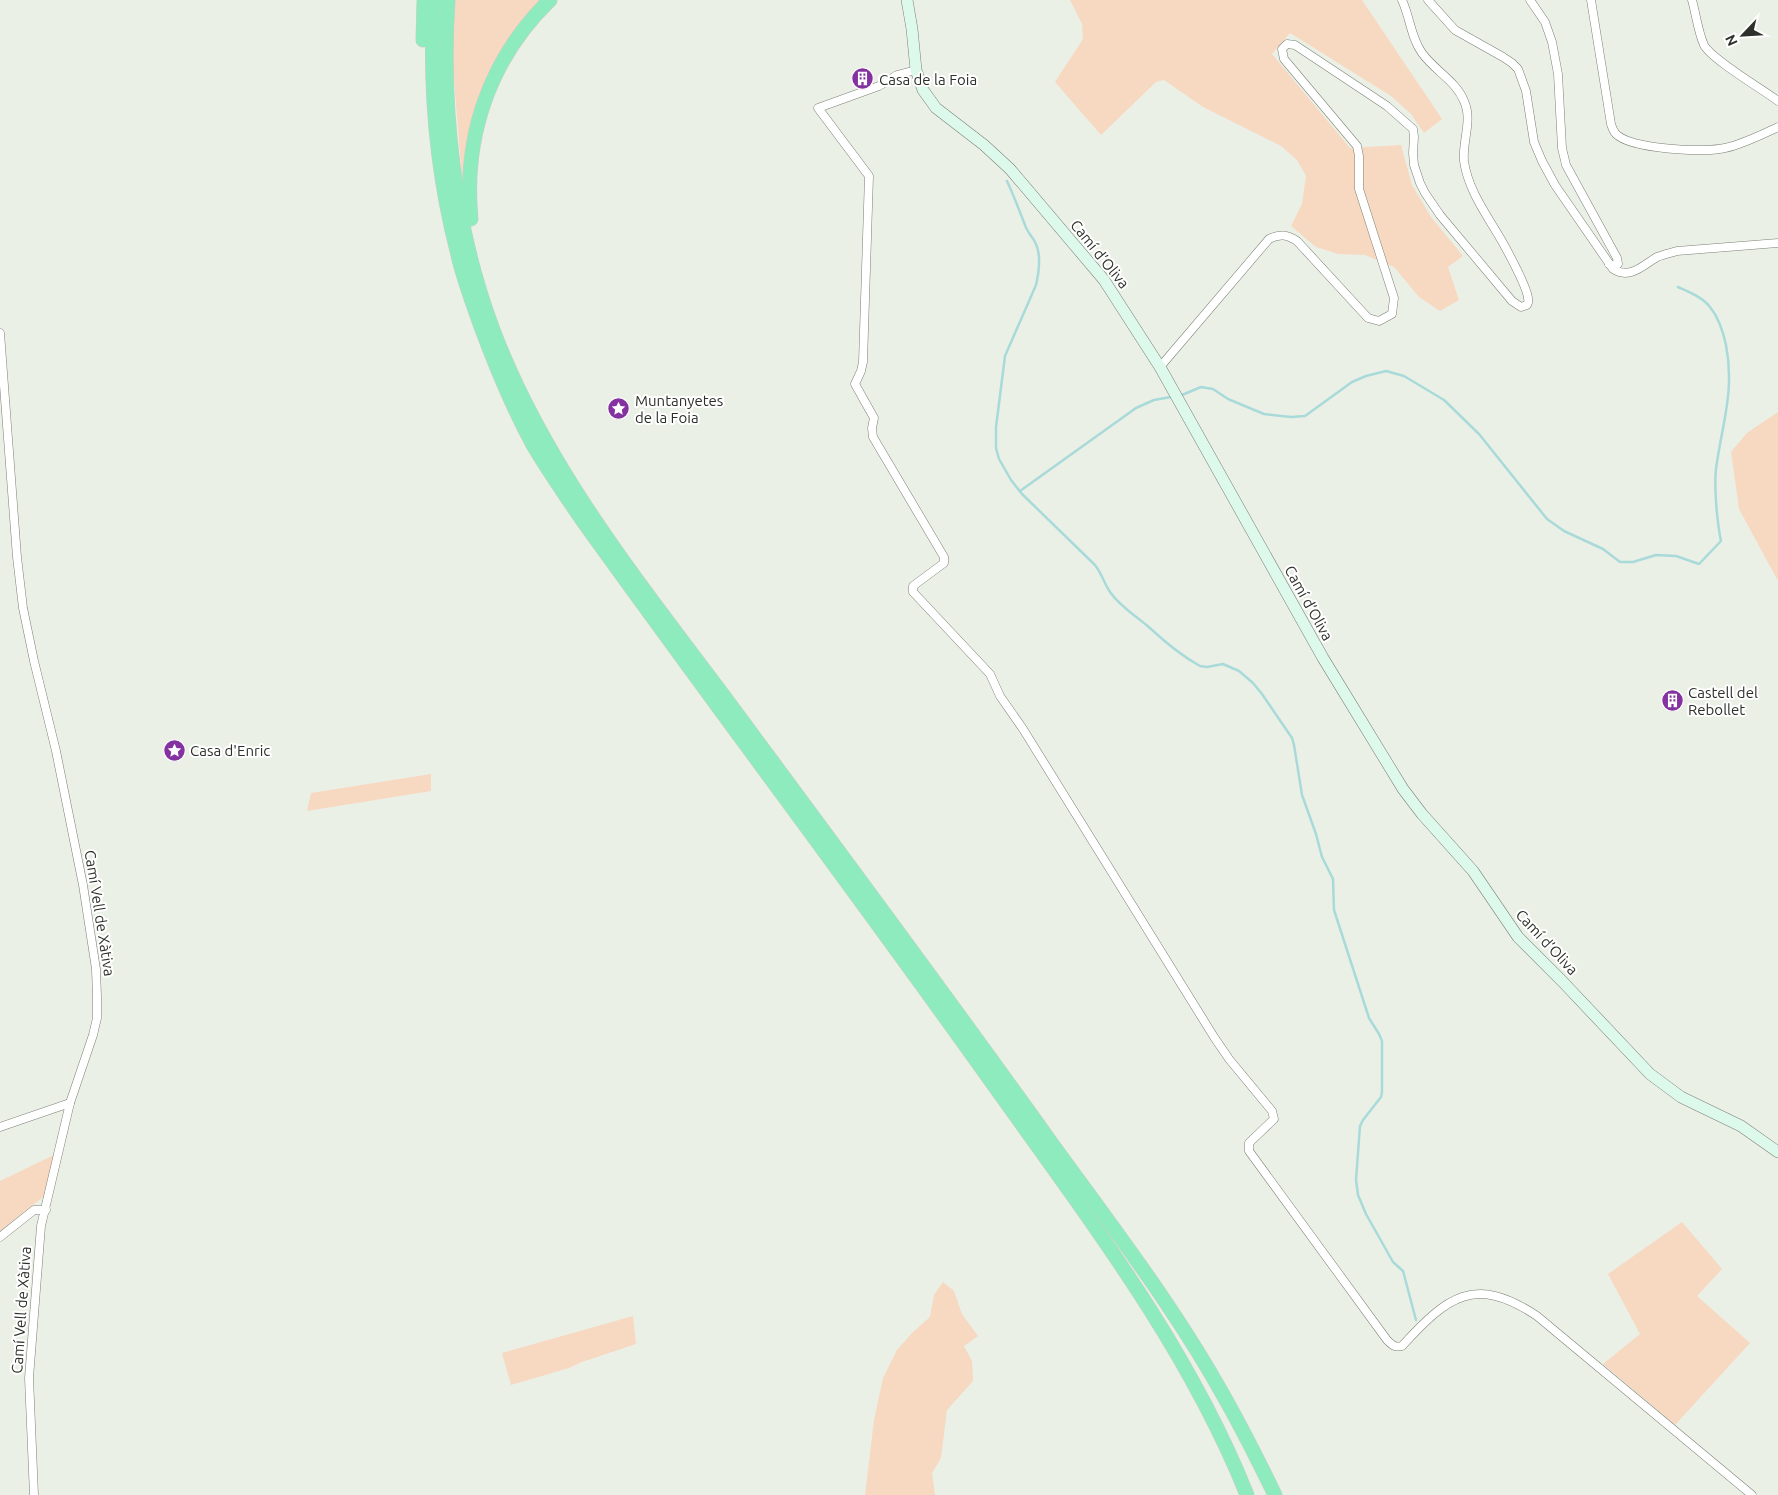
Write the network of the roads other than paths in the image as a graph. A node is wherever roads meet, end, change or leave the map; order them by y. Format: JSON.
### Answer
{"nodes":[{"id":1,"x":424,"y":0,"type":"edge"},
{"id":2,"x":550,"y":0,"type":"edge"},
{"id":3,"x":907,"y":0,"type":"edge"},
{"id":4,"x":1402,"y":0,"type":"edge"},
{"id":5,"x":1428,"y":0,"type":"edge"},
{"id":6,"x":1530,"y":0,"type":"edge"},
{"id":7,"x":1590,"y":0,"type":"edge"},
{"id":8,"x":1692,"y":0,"type":"edge"},
{"id":9,"x":443,"y":1,"type":"edge"},
{"id":10,"x":427,"y":46,"type":"junction"},
{"id":11,"x":916,"y":70,"type":"junction"},
{"id":12,"x":1778,"y":101,"type":"edge"},
{"id":13,"x":1778,"y":127,"type":"edge"},
{"id":14,"x":1778,"y":243,"type":"edge"},
{"id":15,"x":1608,"y":264,"type":"junction"},
{"id":16,"x":493,"y":329,"type":"junction"},
{"id":17,"x":0,"y":333,"type":"edge"},
{"id":18,"x":1160,"y":368,"type":"junction"},
{"id":19,"x":70,"y":1103,"type":"junction"},
{"id":20,"x":0,"y":1127,"type":"edge"},
{"id":21,"x":1778,"y":1152,"type":"edge"},
{"id":22,"x":46,"y":1210,"type":"junction"},
{"id":23,"x":0,"y":1237,"type":"edge"},
{"id":24,"x":34,"y":1495,"type":"edge"},
{"id":25,"x":1247,"y":1495,"type":"edge"},
{"id":26,"x":1274,"y":1495,"type":"edge"},
{"id":27,"x":1752,"y":1495,"type":"edge"}],
"edges":[{"from":1,"to":10,"type":"highway"},
{"from":2,"to":16,"type":"highway"},
{"from":3,"to":11,"type":"street","name":"Camí d’Oliva"},
{"from":4,"to":18,"type":"street"},
{"from":5,"to":15,"type":"street"},
{"from":6,"to":15,"type":"street"},
{"from":7,"to":13,"type":"street"},
{"from":8,"to":12,"type":"street"},
{"from":9,"to":10,"type":"highway"},
{"from":9,"to":16,"type":"highway"},
{"from":10,"to":25,"type":"highway"},
{"from":11,"to":18,"type":"street","name":"Camí d’Oliva"},
{"from":11,"to":27,"type":"street"},
{"from":14,"to":15,"type":"street"},
{"from":16,"to":26,"type":"highway"},
{"from":17,"to":19,"type":"street","name":"Camí Vell de Xàtiva"},
{"from":18,"to":21,"type":"street","name":"Camí d’Oliva"},
{"from":19,"to":20,"type":"street"},
{"from":19,"to":22,"type":"street","name":"Camí Vell de Xàtiva"},
{"from":22,"to":23,"type":"street"},
{"from":22,"to":24,"type":"street","name":"Camí Vell de Xàtiva"}]}
